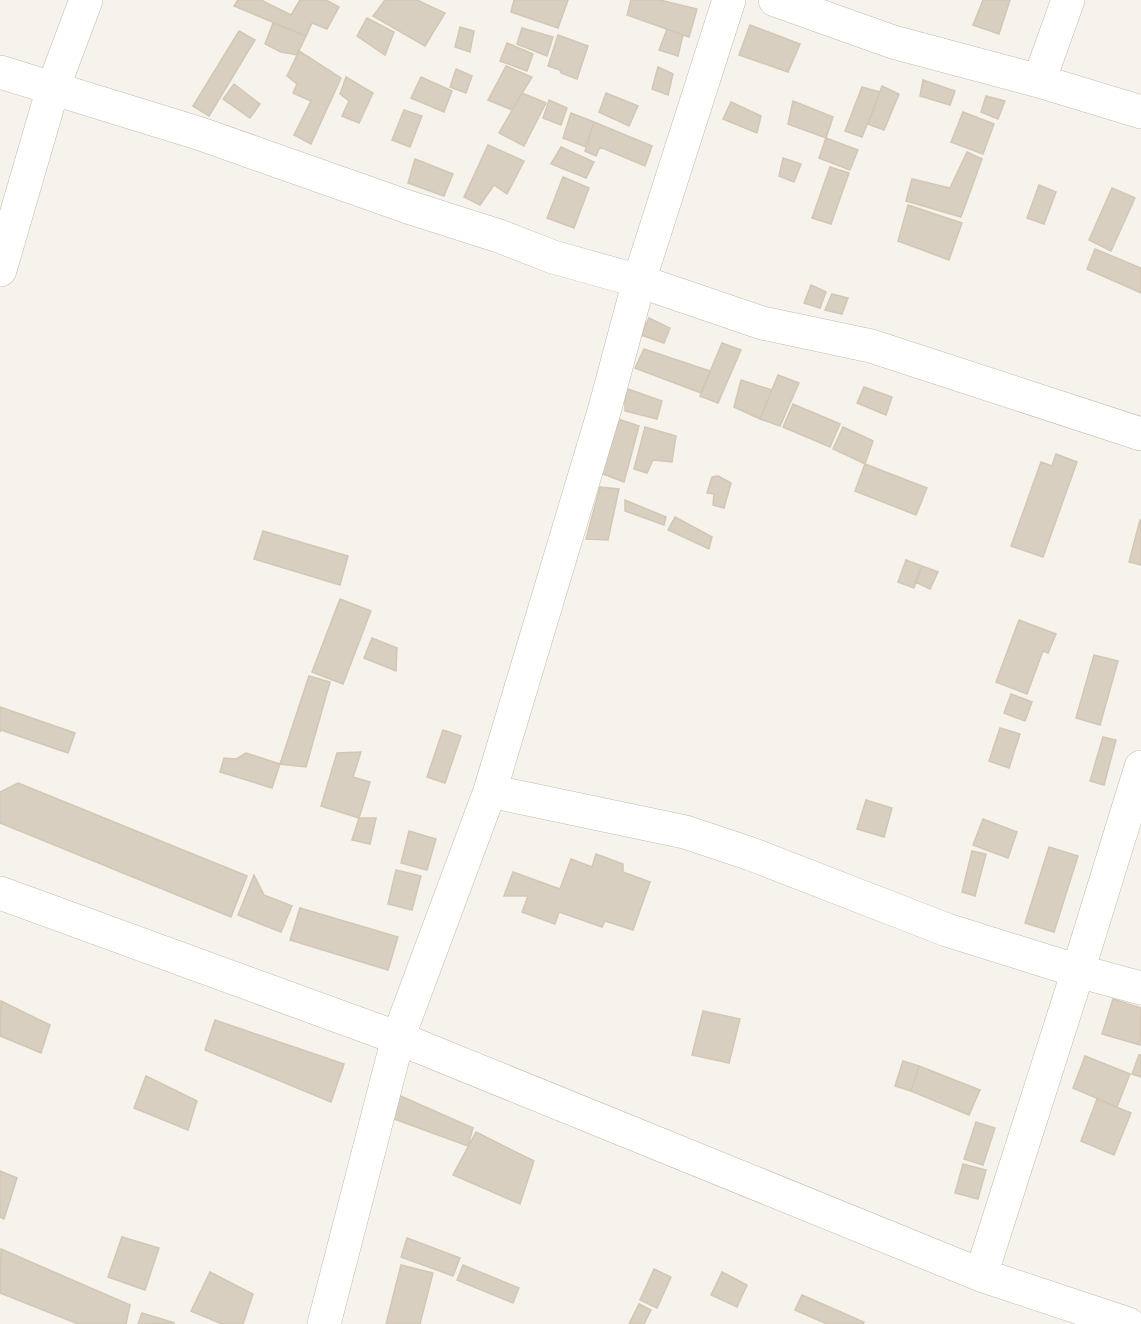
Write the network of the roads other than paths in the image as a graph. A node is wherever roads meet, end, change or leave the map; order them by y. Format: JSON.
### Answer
{"nodes":[{"id":1,"x":86,"y":0,"type":"edge"},
{"id":2,"x":729,"y":0,"type":"edge"},
{"id":3,"x":775,"y":0,"type":"edge"},
{"id":4,"x":1068,"y":0,"type":"edge"},
{"id":5,"x":0,"y":72,"type":"edge"},
{"id":6,"x":1039,"y":81,"type":"junction"},
{"id":7,"x":53,"y":88,"type":"junction"},
{"id":8,"x":1141,"y":112,"type":"edge"},
{"id":9,"x":0,"y":270,"type":"edge"},
{"id":10,"x":639,"y":280,"type":"junction"},
{"id":11,"x":1141,"y":434,"type":"edge"},
{"id":12,"x":1141,"y":767,"type":"edge"},
{"id":13,"x":490,"y":790,"type":"junction"},
{"id":14,"x":0,"y":893,"type":"edge"},
{"id":15,"x":1078,"y":971,"type":"junction"},
{"id":16,"x":1141,"y":988,"type":"edge"},
{"id":17,"x":398,"y":1038,"type":"junction"},
{"id":18,"x":981,"y":1275,"type":"junction"},
{"id":19,"x":324,"y":1324,"type":"edge"},
{"id":20,"x":1128,"y":1324,"type":"edge"}],
"edges":[{"from":1,"to":7,"type":"street"},
{"from":2,"to":10,"type":"street"},
{"from":3,"to":6,"type":"street"},
{"from":4,"to":6,"type":"street"},
{"from":5,"to":7,"type":"street"},
{"from":6,"to":8,"type":"street"},
{"from":7,"to":9,"type":"street"},
{"from":7,"to":10,"type":"street"},
{"from":10,"to":11,"type":"street"},
{"from":10,"to":13,"type":"street"},
{"from":12,"to":15,"type":"street"},
{"from":13,"to":15,"type":"street"},
{"from":13,"to":17,"type":"street"},
{"from":14,"to":17,"type":"street"},
{"from":15,"to":16,"type":"street"},
{"from":15,"to":18,"type":"street"},
{"from":17,"to":18,"type":"street"},
{"from":17,"to":19,"type":"street"},
{"from":18,"to":20,"type":"street"}]}
